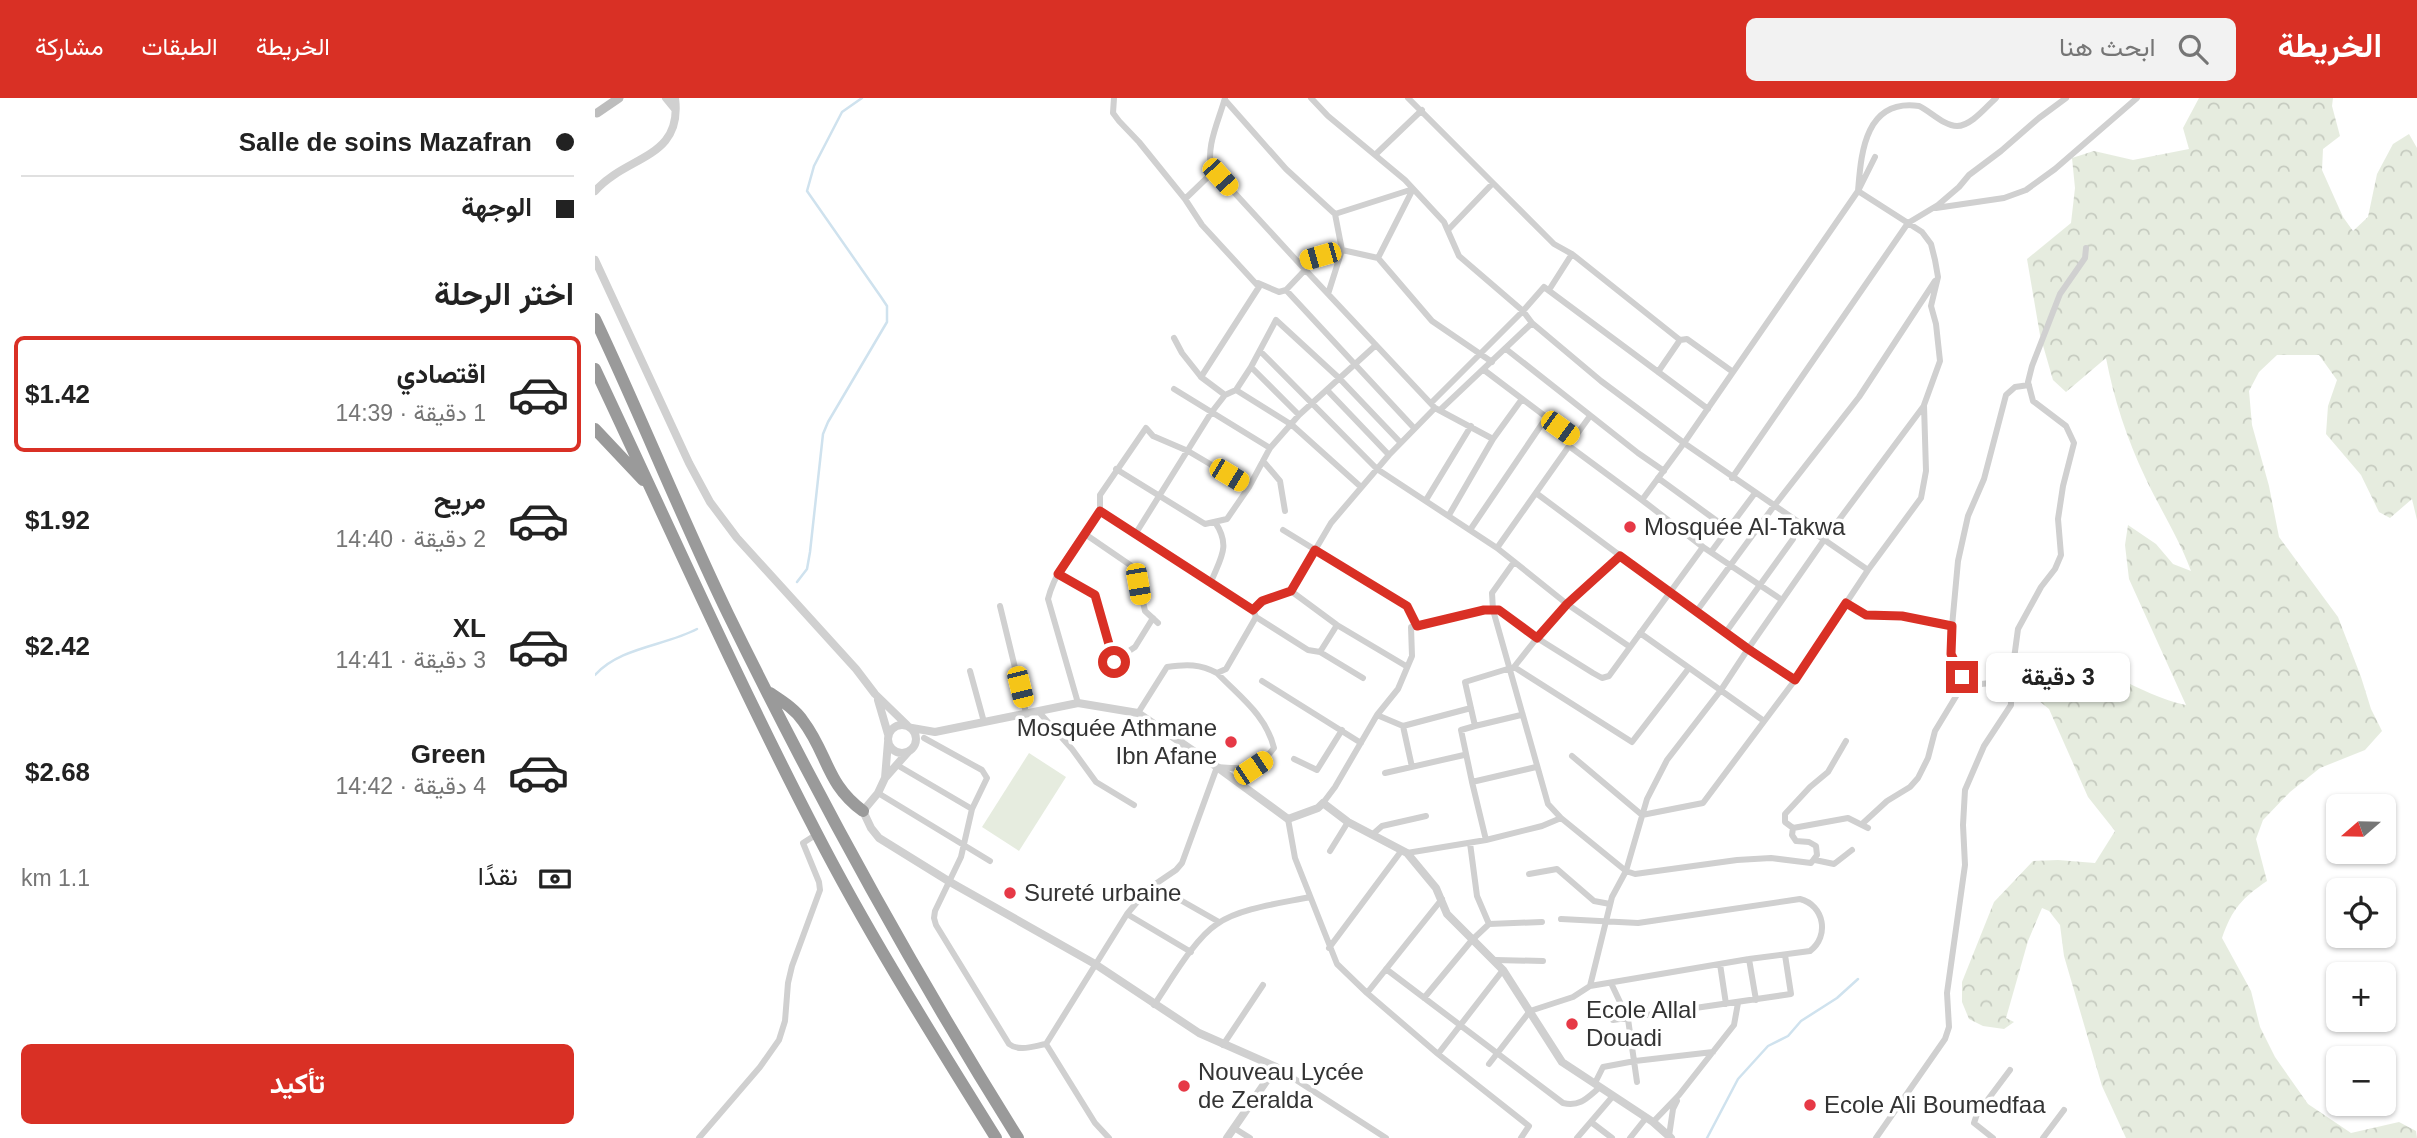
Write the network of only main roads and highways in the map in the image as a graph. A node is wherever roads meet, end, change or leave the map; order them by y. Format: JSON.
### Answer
{"nodes":[{"id":1,"x":607,"y":98,"type":"edge"},
{"id":2,"x":619,"y":98,"type":"edge"},
{"id":3,"x":596,"y":114,"type":"edge"},
{"id":4,"x":595,"y":319,"type":"edge"},
{"id":5,"x":595,"y":369,"type":"edge"},
{"id":6,"x":595,"y":429,"type":"edge"},
{"id":7,"x":652,"y":490,"type":"junction"},
{"id":8,"x":767,"y":690,"type":"junction"},
{"id":9,"x":863,"y":811,"type":"road end"},
{"id":10,"x":996,"y":1138,"type":"edge"},
{"id":11,"x":1018,"y":1138,"type":"edge"}],
"edges":[{"from":1,"to":3,"type":"main road"},
{"from":2,"to":3,"type":"main road"},
{"from":4,"to":8,"type":"highway"},
{"from":5,"to":7,"type":"highway"},
{"from":6,"to":7,"type":"highway"},
{"from":7,"to":10,"type":"highway"},
{"from":8,"to":9,"type":"highway"},
{"from":8,"to":11,"type":"highway"}]}
